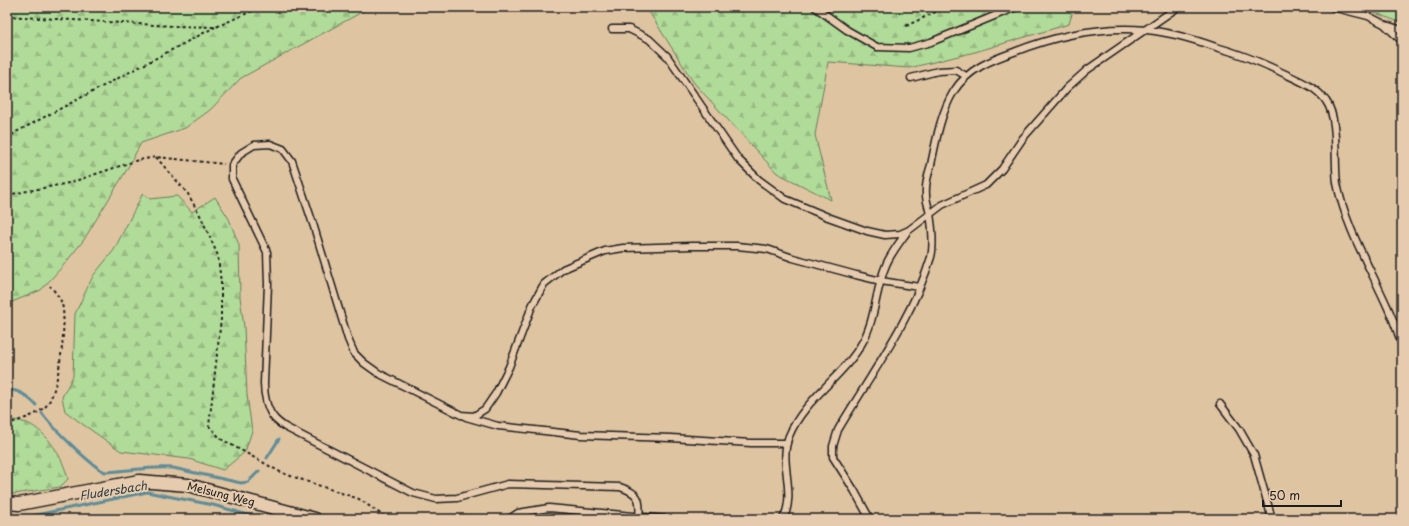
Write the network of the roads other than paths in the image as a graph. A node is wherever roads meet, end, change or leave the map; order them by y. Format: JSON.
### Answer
{"nodes":[{"id":1,"x":815,"y":7,"type":"edge"},
{"id":2,"x":1016,"y":7,"type":"edge"},
{"id":3,"x":1178,"y":7,"type":"edge"},
{"id":4,"x":1332,"y":7,"type":"edge"},
{"id":5,"x":1384,"y":24,"type":"junction"},
{"id":6,"x":612,"y":29,"type":"dead end"},
{"id":7,"x":1147,"y":30,"type":"junction"},
{"id":8,"x":1402,"y":30,"type":"edge"},
{"id":9,"x":1402,"y":41,"type":"edge"},
{"id":10,"x":966,"y":76,"type":"junction"},
{"id":11,"x":911,"y":78,"type":"dead end"},
{"id":12,"x":224,"y":164,"type":"road end"},
{"id":13,"x":232,"y":165,"type":"junction"},
{"id":14,"x":930,"y":214,"type":"junction"},
{"id":15,"x":907,"y":231,"type":"junction"},
{"id":16,"x":880,"y":282,"type":"junction"},
{"id":17,"x":919,"y":287,"type":"junction"},
{"id":18,"x":1402,"y":346,"type":"edge"},
{"id":19,"x":1220,"y":404,"type":"dead end"},
{"id":20,"x":461,"y":415,"type":"junction"},
{"id":21,"x":787,"y":443,"type":"junction"},
{"id":22,"x":7,"y":503,"type":"edge"},
{"id":23,"x":635,"y":518,"type":"edge"},
{"id":24,"x":315,"y":519,"type":"edge"},
{"id":25,"x":509,"y":519,"type":"edge"},
{"id":26,"x":665,"y":519,"type":"edge"},
{"id":27,"x":784,"y":519,"type":"edge"},
{"id":28,"x":870,"y":519,"type":"edge"},
{"id":29,"x":1272,"y":519,"type":"edge"}],
"edges":[{"from":1,"to":2,"type":"lane"},
{"from":3,"to":7,"type":"lane"},
{"from":4,"to":5,"type":"lane"},
{"from":5,"to":8,"type":"lane"},
{"from":5,"to":9,"type":"lane"},
{"from":6,"to":15,"type":"lane"},
{"from":7,"to":10,"type":"lane"},
{"from":7,"to":14,"type":"lane"},
{"from":7,"to":18,"type":"lane"},
{"from":10,"to":11,"type":"lane"},
{"from":10,"to":14,"type":"lane"},
{"from":12,"to":13,"type":"lane"},
{"from":13,"to":20,"type":"lane"},
{"from":13,"to":23,"type":"lane"},
{"from":14,"to":15,"type":"lane"},
{"from":14,"to":17,"type":"lane"},
{"from":15,"to":16,"type":"lane"},
{"from":16,"to":17,"type":"lane"},
{"from":16,"to":20,"type":"lane"},
{"from":16,"to":21,"type":"lane"},
{"from":17,"to":28,"type":"lane"},
{"from":19,"to":29,"type":"lane"},
{"from":20,"to":21,"type":"lane"},
{"from":21,"to":27,"type":"lane"},
{"from":22,"to":24,"type":"street","name":"Melsung Weg"},
{"from":23,"to":25,"type":"lane"},
{"from":23,"to":26,"type":"lane"}]}
